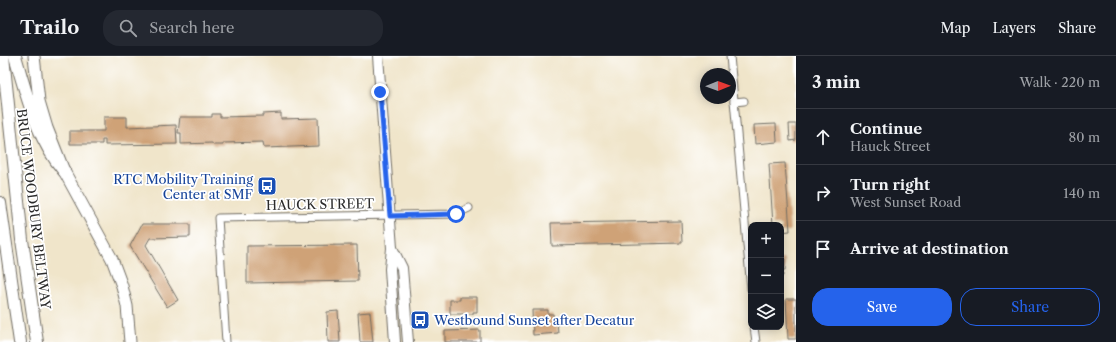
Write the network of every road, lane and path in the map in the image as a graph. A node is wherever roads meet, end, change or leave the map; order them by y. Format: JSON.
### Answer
{"nodes":[{"id":1,"x":3,"y":56,"type":"edge"},
{"id":2,"x":15,"y":56,"type":"edge"},
{"id":3,"x":34,"y":56,"type":"edge"},
{"id":4,"x":378,"y":56,"type":"edge"},
{"id":5,"x":730,"y":56,"type":"edge"},
{"id":6,"x":731,"y":68,"type":"edge"},
{"id":7,"x":744,"y":101,"type":"dead end"},
{"id":8,"x":736,"y":102,"type":"edge"},
{"id":9,"x":734,"y":104,"type":"edge"},
{"id":10,"x":64,"y":171,"type":"junction"},
{"id":11,"x":0,"y":203,"type":"edge"},
{"id":12,"x":469,"y":208,"type":"dead end"},
{"id":13,"x":390,"y":216,"type":"junction"},
{"id":14,"x":392,"y":248,"type":"junction"},
{"id":15,"x":748,"y":258,"type":"edge"},
{"id":16,"x":129,"y":319,"type":"junction"},
{"id":17,"x":754,"y":330,"type":"edge"},
{"id":18,"x":20,"y":342,"type":"edge"},
{"id":19,"x":37,"y":342,"type":"edge"},
{"id":20,"x":130,"y":342,"type":"edge"},
{"id":21,"x":135,"y":342,"type":"edge"},
{"id":22,"x":226,"y":342,"type":"edge"},
{"id":23,"x":395,"y":342,"type":"edge"},
{"id":24,"x":408,"y":342,"type":"edge"},
{"id":25,"x":756,"y":342,"type":"edge"}],
"edges":[{"from":1,"to":19,"type":"highway","name":"BRUCE WOODBURY BELTWAY"},
{"from":2,"to":10,"type":"highway"},
{"from":3,"to":10,"type":"main road"},
{"from":4,"to":13,"type":"main road"},
{"from":5,"to":6,"type":"street"},
{"from":7,"to":8,"type":"street"},
{"from":9,"to":15,"type":"street"},
{"from":10,"to":16,"type":"main road"},
{"from":11,"to":18,"type":"highway"},
{"from":12,"to":13,"type":"street","name":"HAUCK STREET"},
{"from":13,"to":14,"type":"main road"},
{"from":13,"to":22,"type":"street","name":"HAUCK STREET"},
{"from":14,"to":23,"type":"main road"},
{"from":14,"to":24,"type":"main road"},
{"from":16,"to":20,"type":"main road"},
{"from":16,"to":21,"type":"main road"},
{"from":17,"to":25,"type":"street"}]}
